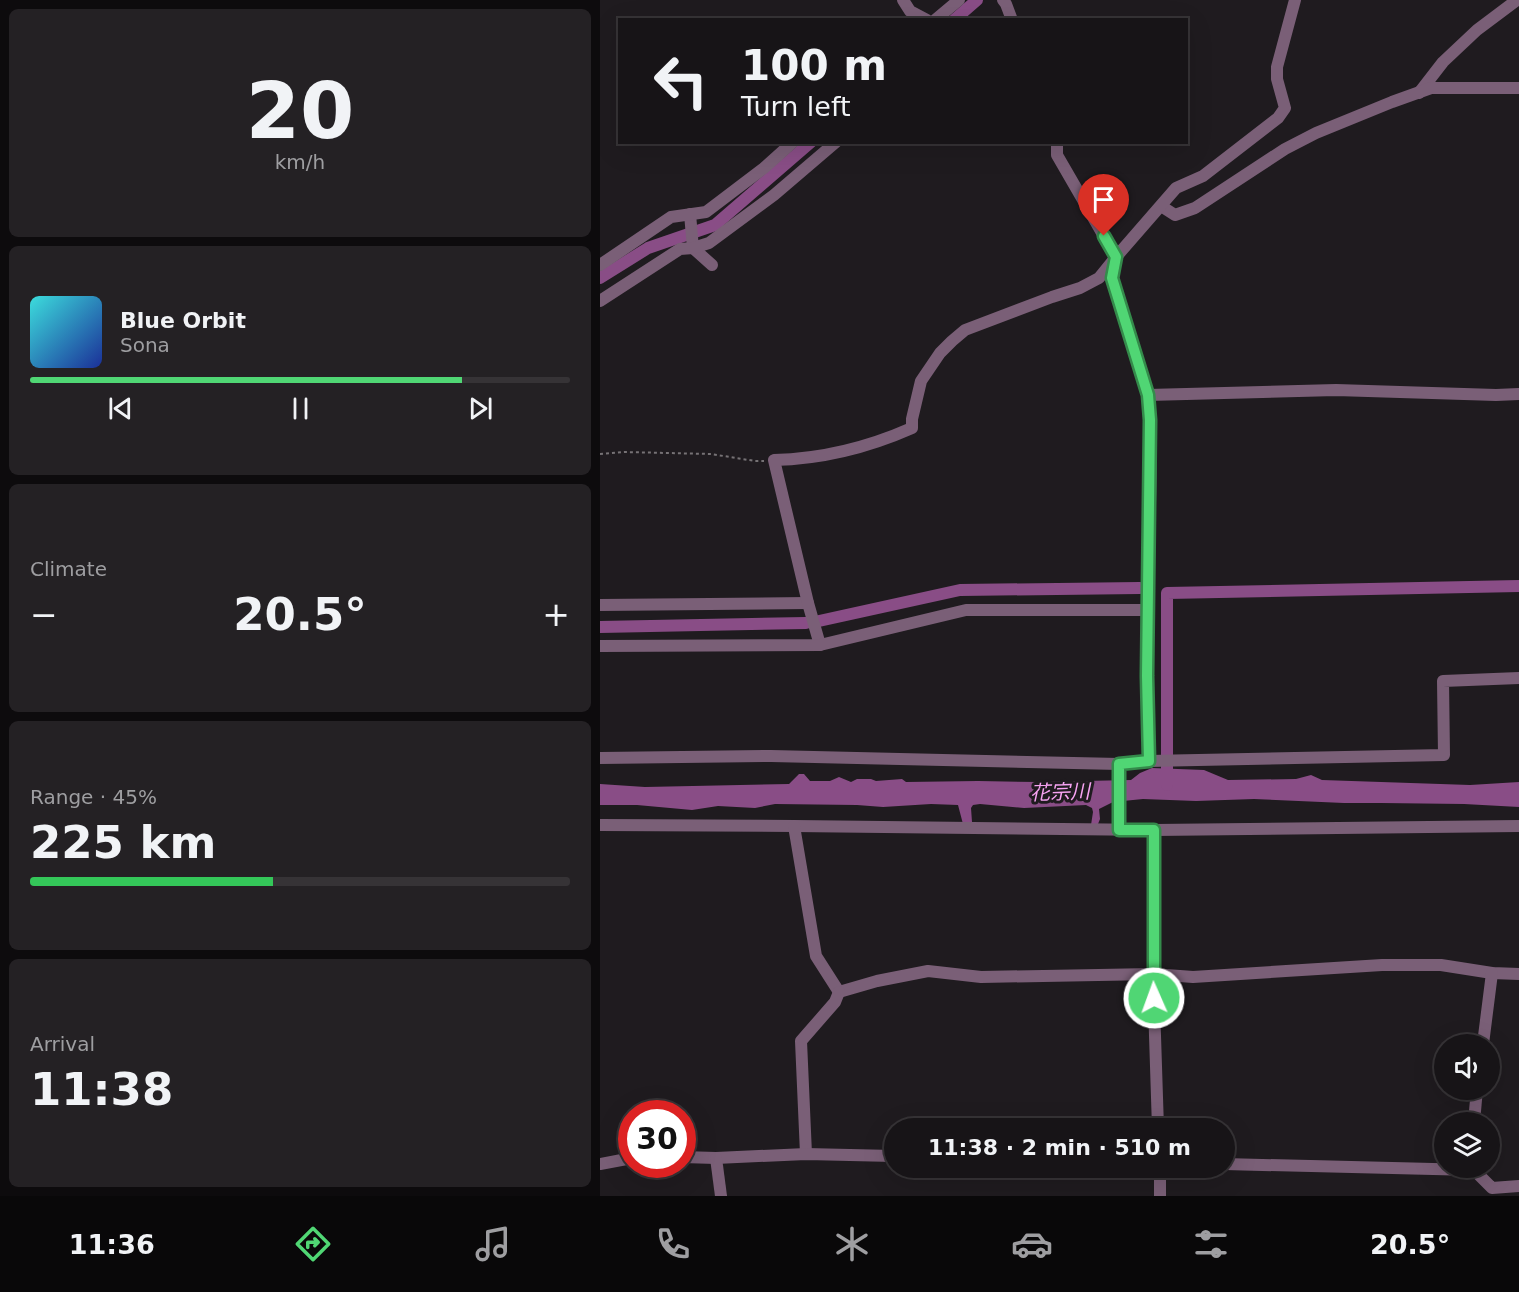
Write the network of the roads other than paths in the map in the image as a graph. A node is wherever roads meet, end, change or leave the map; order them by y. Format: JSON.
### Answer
{"nodes":[{"id":1,"x":903,"y":0,"type":"edge"},
{"id":2,"x":958,"y":0,"type":"edge"},
{"id":3,"x":1002,"y":0,"type":"edge"},
{"id":4,"x":1295,"y":0,"type":"edge"},
{"id":5,"x":1517,"y":0,"type":"edge"},
{"id":6,"x":923,"y":18,"type":"edge"},
{"id":7,"x":937,"y":18,"type":"edge"},
{"id":8,"x":1011,"y":18,"type":"edge"},
{"id":9,"x":1519,"y":88,"type":"edge"},
{"id":10,"x":1418,"y":94,"type":"junction"},
{"id":11,"x":791,"y":144,"type":"edge"},
{"id":12,"x":834,"y":144,"type":"edge"},
{"id":13,"x":1057,"y":144,"type":"edge"},
{"id":14,"x":1161,"y":206,"type":"junction"},
{"id":15,"x":690,"y":214,"type":"junction"},
{"id":16,"x":693,"y":248,"type":"junction"},
{"id":17,"x":1116,"y":257,"type":"junction"},
{"id":18,"x":600,"y":265,"type":"edge"},
{"id":19,"x":712,"y":265,"type":"dead end"},
{"id":20,"x":600,"y":301,"type":"edge"},
{"id":21,"x":1519,"y":394,"type":"edge"},
{"id":22,"x":1148,"y":395,"type":"junction"},
{"id":23,"x":808,"y":603,"type":"junction"},
{"id":24,"x":600,"y":605,"type":"edge"},
{"id":25,"x":1148,"y":610,"type":"junction"},
{"id":26,"x":820,"y":645,"type":"junction"},
{"id":27,"x":600,"y":646,"type":"edge"},
{"id":28,"x":1519,"y":678,"type":"edge"},
{"id":29,"x":600,"y":758,"type":"edge"},
{"id":30,"x":1149,"y":761,"type":"junction"},
{"id":31,"x":1119,"y":769,"type":"junction"},
{"id":32,"x":600,"y":825,"type":"edge"},
{"id":33,"x":1119,"y":825,"type":"junction"},
{"id":34,"x":794,"y":826,"type":"junction"},
{"id":35,"x":1519,"y":826,"type":"edge"},
{"id":36,"x":1154,"y":830,"type":"junction"},
{"id":37,"x":1492,"y":973,"type":"junction"},
{"id":38,"x":1519,"y":974,"type":"edge"},
{"id":39,"x":1153,"y":976,"type":"junction"},
{"id":40,"x":839,"y":992,"type":"junction"},
{"id":41,"x":1484,"y":1034,"type":"edge"},
{"id":42,"x":1158,"y":1118,"type":"edge"},
{"id":43,"x":806,"y":1154,"type":"junction"},
{"id":44,"x":884,"y":1156,"type":"edge"},
{"id":45,"x":696,"y":1157,"type":"edge"},
{"id":46,"x":716,"y":1158,"type":"junction"},
{"id":47,"x":618,"y":1161,"type":"edge"},
{"id":48,"x":600,"y":1164,"type":"edge"},
{"id":49,"x":1235,"y":1164,"type":"edge"},
{"id":50,"x":1434,"y":1168,"type":"edge"},
{"id":51,"x":1160,"y":1178,"type":"edge"},
{"id":52,"x":1481,"y":1178,"type":"edge"},
{"id":53,"x":1519,"y":1186,"type":"edge"},
{"id":54,"x":1492,"y":1192,"type":"edge"},
{"id":55,"x":721,"y":1196,"type":"edge"},
{"id":56,"x":1160,"y":1196,"type":"edge"}],
"edges":[{"from":1,"to":6,"type":"street"},
{"from":2,"to":7,"type":"street"},
{"from":3,"to":8,"type":"street"},
{"from":4,"to":14,"type":"street"},
{"from":5,"to":10,"type":"street"},
{"from":9,"to":10,"type":"street"},
{"from":10,"to":14,"type":"street"},
{"from":11,"to":15,"type":"street"},
{"from":12,"to":16,"type":"street"},
{"from":13,"to":17,"type":"street"},
{"from":14,"to":17,"type":"street"},
{"from":15,"to":16,"type":"street"},
{"from":15,"to":18,"type":"street"},
{"from":16,"to":19,"type":"street"},
{"from":16,"to":20,"type":"street"},
{"from":17,"to":22,"type":"street"},
{"from":17,"to":23,"type":"street"},
{"from":21,"to":22,"type":"street"},
{"from":22,"to":25,"type":"street"},
{"from":23,"to":24,"type":"street"},
{"from":23,"to":26,"type":"street"},
{"from":25,"to":26,"type":"street"},
{"from":25,"to":30,"type":"street"},
{"from":26,"to":27,"type":"street"},
{"from":28,"to":30,"type":"street"},
{"from":29,"to":31,"type":"street"},
{"from":30,"to":31,"type":"street"},
{"from":31,"to":33,"type":"street"},
{"from":32,"to":34,"type":"street"},
{"from":33,"to":34,"type":"street"},
{"from":33,"to":36,"type":"street"},
{"from":34,"to":40,"type":"street"},
{"from":35,"to":36,"type":"street"},
{"from":36,"to":39,"type":"street"},
{"from":37,"to":38,"type":"street"},
{"from":37,"to":39,"type":"street"},
{"from":37,"to":41,"type":"street"},
{"from":39,"to":40,"type":"street"},
{"from":39,"to":42,"type":"street"},
{"from":40,"to":43,"type":"street"},
{"from":43,"to":44,"type":"street"},
{"from":43,"to":46,"type":"street"},
{"from":45,"to":46,"type":"street"},
{"from":46,"to":55,"type":"street"},
{"from":47,"to":48,"type":"street"},
{"from":49,"to":50,"type":"street"},
{"from":51,"to":56,"type":"street"},
{"from":52,"to":54,"type":"street"},
{"from":53,"to":54,"type":"street"}]}
